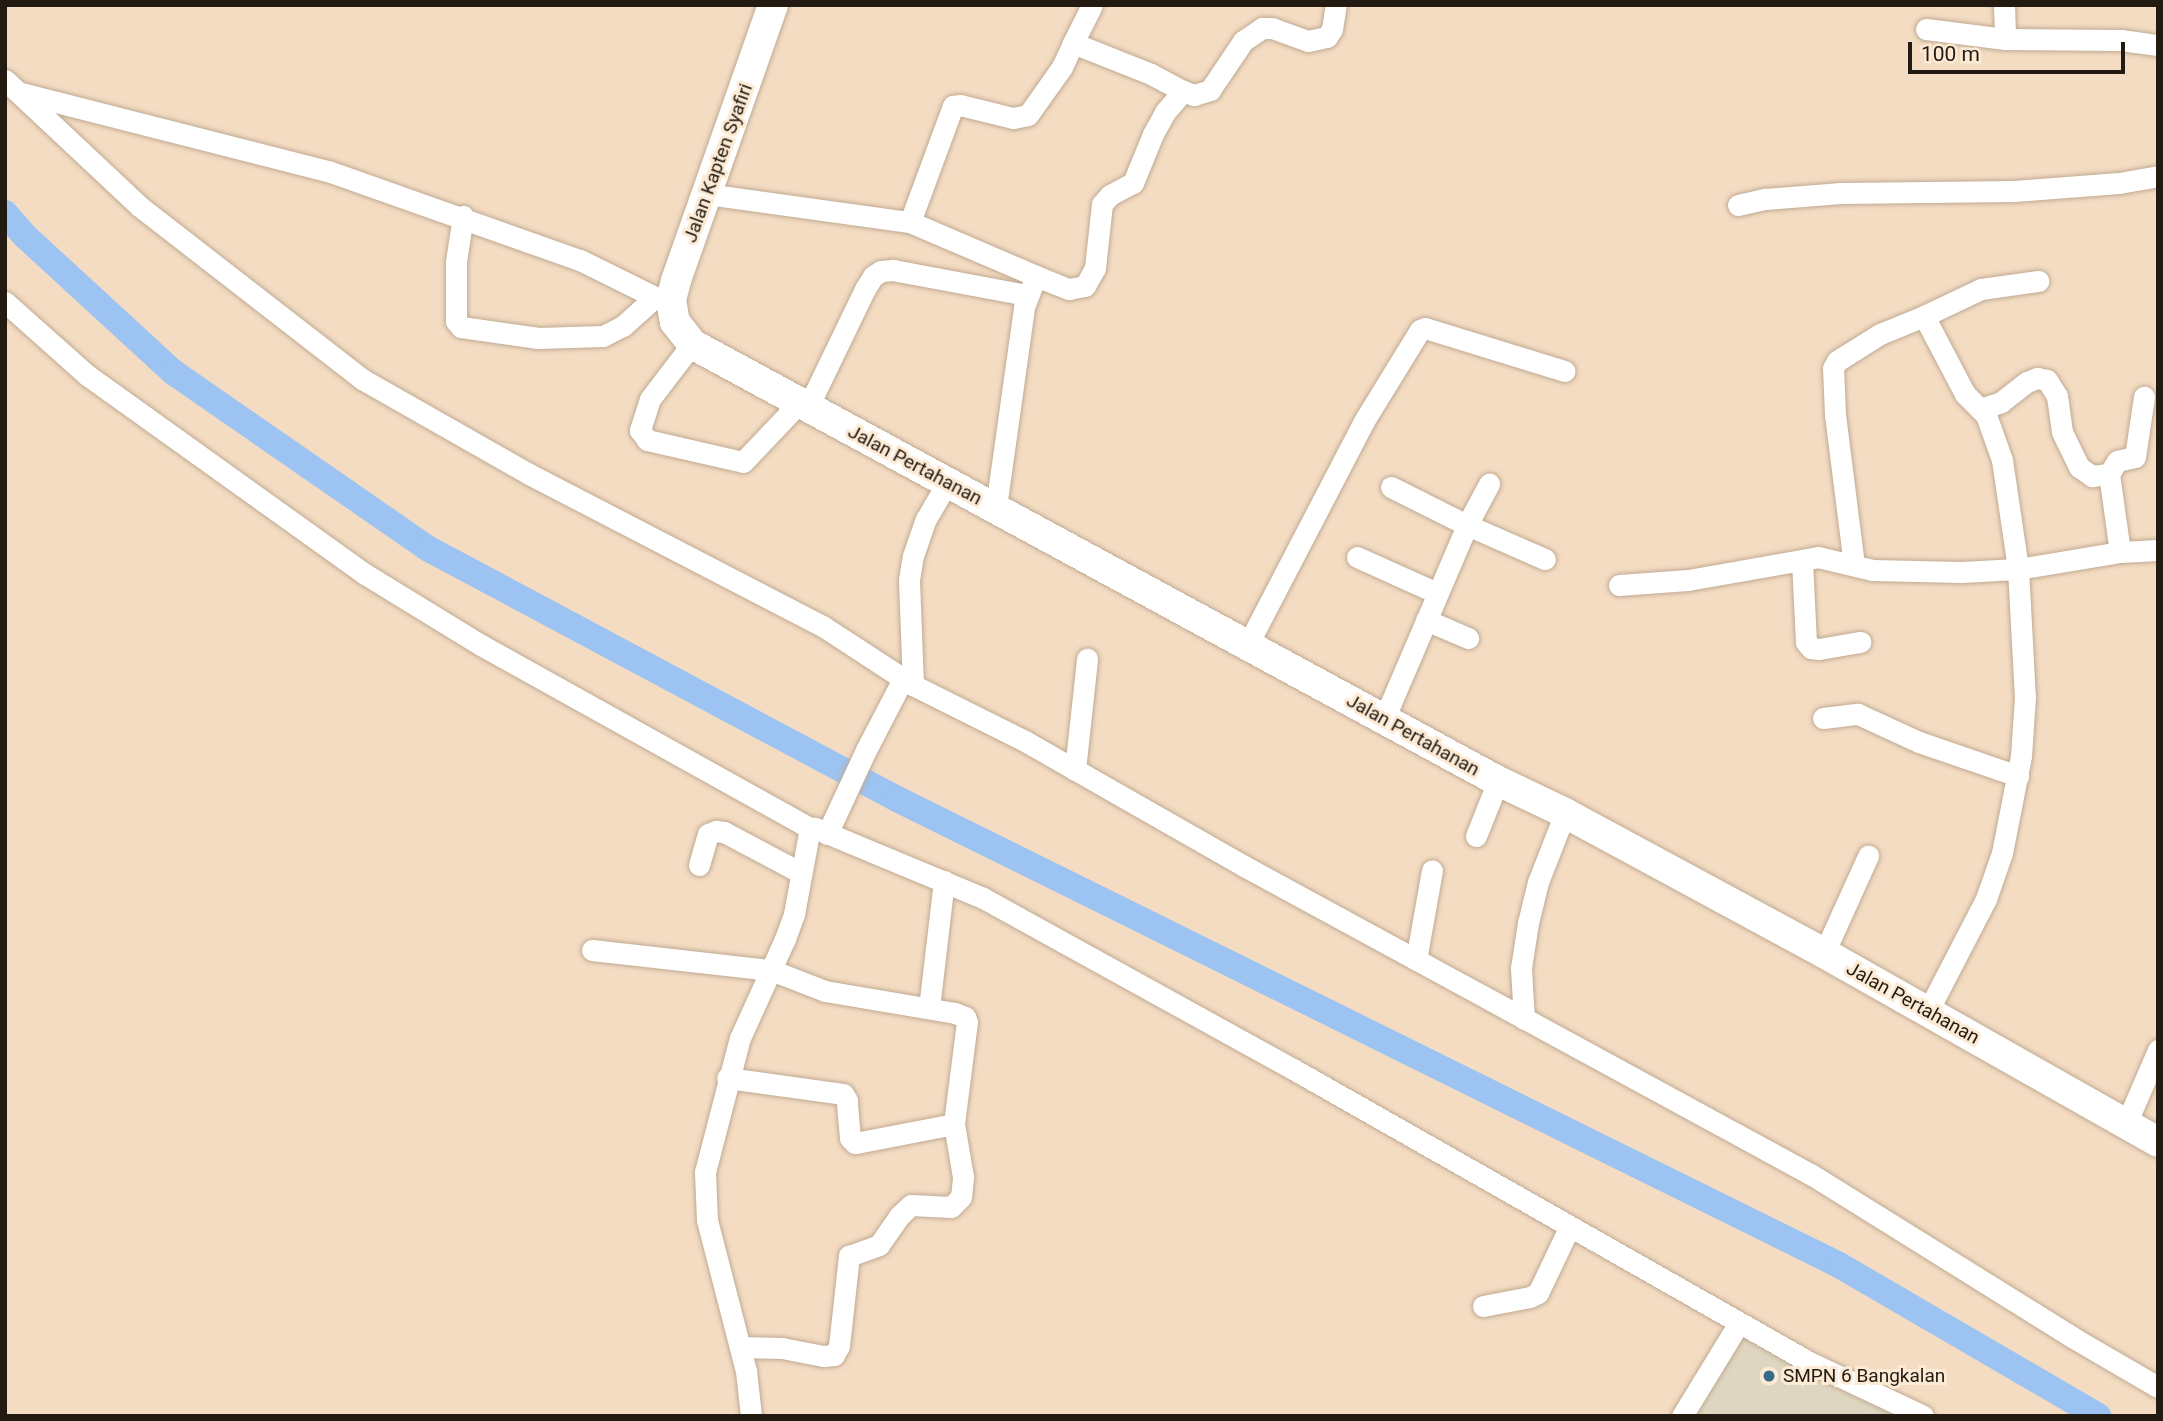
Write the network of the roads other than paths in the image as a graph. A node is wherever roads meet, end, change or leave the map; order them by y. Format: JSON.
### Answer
{"nodes":[{"id":1,"x":773,"y":5,"type":"edge"},
{"id":2,"x":1092,"y":5,"type":"edge"},
{"id":3,"x":1336,"y":5,"type":"edge"},
{"id":4,"x":2004,"y":5,"type":"edge"},
{"id":5,"x":1926,"y":29,"type":"dead end"},
{"id":6,"x":2005,"y":39,"type":"junction"},
{"id":7,"x":1073,"y":43,"type":"junction"},
{"id":8,"x":2158,"y":45,"type":"edge"},
{"id":9,"x":12,"y":87,"type":"edge"},
{"id":10,"x":1183,"y":92,"type":"junction"},
{"id":11,"x":2158,"y":176,"type":"edge"},
{"id":12,"x":708,"y":194,"type":"junction"},
{"id":13,"x":1738,"y":205,"type":"dead end"},
{"id":14,"x":463,"y":216,"type":"junction"},
{"id":15,"x":910,"y":222,"type":"junction"},
{"id":16,"x":1036,"y":276,"type":"junction"},
{"id":17,"x":2038,"y":281,"type":"dead end"},
{"id":18,"x":1026,"y":295,"type":"junction"},
{"id":19,"x":5,"y":302,"type":"edge"},
{"id":20,"x":673,"y":316,"type":"junction"},
{"id":21,"x":1924,"y":316,"type":"junction"},
{"id":22,"x":1565,"y":371,"type":"dead end"},
{"id":23,"x":2144,"y":397,"type":"dead end"},
{"id":24,"x":803,"y":406,"type":"junction"},
{"id":25,"x":1980,"y":409,"type":"junction"},
{"id":26,"x":2109,"y":474,"type":"junction"},
{"id":27,"x":947,"y":483,"type":"junction"},
{"id":28,"x":1489,"y":485,"type":"dead end"},
{"id":29,"x":1391,"y":487,"type":"dead end"},
{"id":30,"x":996,"y":507,"type":"junction"},
{"id":31,"x":1467,"y":525,"type":"junction"},
{"id":32,"x":2158,"y":550,"type":"edge"},
{"id":33,"x":2120,"y":552,"type":"junction"},
{"id":34,"x":1357,"y":557,"type":"dead end"},
{"id":35,"x":1545,"y":559,"type":"dead end"},
{"id":36,"x":1802,"y":561,"type":"junction"},
{"id":37,"x":1854,"y":565,"type":"junction"},
{"id":38,"x":2018,"y":569,"type":"junction"},
{"id":39,"x":1619,"y":585,"type":"dead end"},
{"id":40,"x":1437,"y":593,"type":"junction"},
{"id":41,"x":1426,"y":620,"type":"junction"},
{"id":42,"x":1468,"y":638,"type":"dead end"},
{"id":43,"x":1860,"y":642,"type":"dead end"},
{"id":44,"x":1248,"y":644,"type":"junction"},
{"id":45,"x":1087,"y":659,"type":"dead end"},
{"id":46,"x":908,"y":682,"type":"junction"},
{"id":47,"x":1823,"y":718,"type":"dead end"},
{"id":48,"x":1384,"y":719,"type":"junction"},
{"id":49,"x":1075,"y":770,"type":"junction"},
{"id":50,"x":2018,"y":776,"type":"junction"},
{"id":51,"x":1497,"y":781,"type":"junction"},
{"id":52,"x":1564,"y":813,"type":"junction"},
{"id":53,"x":824,"y":826,"type":"junction"},
{"id":54,"x":1476,"y":836,"type":"dead end"},
{"id":55,"x":1868,"y":856,"type":"dead end"},
{"id":56,"x":699,"y":865,"type":"dead end"},
{"id":57,"x":1432,"y":870,"type":"dead end"},
{"id":58,"x":801,"y":873,"type":"junction"},
{"id":59,"x":943,"y":881,"type":"junction"},
{"id":60,"x":592,"y":950,"type":"dead end"},
{"id":61,"x":1824,"y":953,"type":"junction"},
{"id":62,"x":1416,"y":960,"type":"junction"},
{"id":63,"x":771,"y":970,"type":"junction"},
{"id":64,"x":929,"y":1008,"type":"junction"},
{"id":65,"x":1928,"y":1011,"type":"junction"},
{"id":66,"x":1524,"y":1019,"type":"junction"},
{"id":67,"x":2158,"y":1049,"type":"edge"},
{"id":68,"x":727,"y":1078,"type":"junction"},
{"id":69,"x":954,"y":1124,"type":"junction"},
{"id":70,"x":2126,"y":1124,"type":"junction"},
{"id":71,"x":2158,"y":1142,"type":"edge"},
{"id":72,"x":1569,"y":1228,"type":"junction"},
{"id":73,"x":1483,"y":1306,"type":"dead end"},
{"id":74,"x":1739,"y":1323,"type":"junction"},
{"id":75,"x":740,"y":1347,"type":"junction"},
{"id":76,"x":2158,"y":1387,"type":"edge"},
{"id":77,"x":751,"y":1416,"type":"edge"},
{"id":78,"x":1682,"y":1416,"type":"edge"},
{"id":79,"x":1923,"y":1416,"type":"edge"}],
"edges":[{"from":1,"to":12,"type":"highway","name":"Jalan Kapten Syafiri"},
{"from":2,"to":7,"type":"street"},
{"from":3,"to":10,"type":"street"},
{"from":4,"to":6,"type":"street"},
{"from":5,"to":6,"type":"street"},
{"from":6,"to":8,"type":"street"},
{"from":7,"to":10,"type":"street"},
{"from":7,"to":15,"type":"street"},
{"from":9,"to":14,"type":"street"},
{"from":9,"to":46,"type":"street"},
{"from":10,"to":16,"type":"street"},
{"from":11,"to":13,"type":"street"},
{"from":12,"to":15,"type":"street"},
{"from":12,"to":20,"type":"highway","name":"Jalan Kapten Syafiri"},
{"from":14,"to":20,"type":"street"},
{"from":14,"to":20,"type":"street"},
{"from":15,"to":16,"type":"street"},
{"from":16,"to":18,"type":"street"},
{"from":17,"to":21,"type":"street"},
{"from":18,"to":24,"type":"street"},
{"from":18,"to":30,"type":"street"},
{"from":19,"to":53,"type":"street"},
{"from":20,"to":24,"type":"highway","name":"Jalan Pertahanan"},
{"from":20,"to":24,"type":"street"},
{"from":21,"to":25,"type":"street"},
{"from":21,"to":37,"type":"street"},
{"from":22,"to":44,"type":"street"},
{"from":23,"to":26,"type":"street"},
{"from":24,"to":27,"type":"highway","name":"Jalan Pertahanan"},
{"from":25,"to":26,"type":"street"},
{"from":25,"to":38,"type":"street"},
{"from":26,"to":33,"type":"street"},
{"from":27,"to":30,"type":"highway","name":"Jalan Pertahanan"},
{"from":27,"to":46,"type":"street"},
{"from":28,"to":31,"type":"street"},
{"from":29,"to":31,"type":"street"},
{"from":30,"to":44,"type":"highway","name":"Jalan Pertahanan"},
{"from":31,"to":35,"type":"street"},
{"from":31,"to":40,"type":"street"},
{"from":32,"to":33,"type":"street"},
{"from":33,"to":38,"type":"street"},
{"from":34,"to":40,"type":"street"},
{"from":36,"to":37,"type":"street"},
{"from":36,"to":39,"type":"street"},
{"from":36,"to":43,"type":"street"},
{"from":37,"to":38,"type":"street"},
{"from":38,"to":50,"type":"street"},
{"from":40,"to":41,"type":"street"},
{"from":41,"to":42,"type":"street"},
{"from":41,"to":48,"type":"street"},
{"from":44,"to":48,"type":"highway","name":"Jalan Pertahanan"},
{"from":45,"to":49,"type":"street"},
{"from":46,"to":49,"type":"street"},
{"from":46,"to":53,"type":"street"},
{"from":47,"to":50,"type":"street"},
{"from":48,"to":51,"type":"highway","name":"Jalan Pertahanan"},
{"from":49,"to":62,"type":"street"},
{"from":50,"to":65,"type":"street"},
{"from":51,"to":52,"type":"highway","name":"Jalan Pertahanan"},
{"from":51,"to":54,"type":"street"},
{"from":52,"to":61,"type":"highway","name":"Jalan Pertahanan"},
{"from":52,"to":66,"type":"street"},
{"from":53,"to":58,"type":"street"},
{"from":53,"to":59,"type":"street"},
{"from":55,"to":61,"type":"street"},
{"from":56,"to":58,"type":"street"},
{"from":57,"to":62,"type":"street"},
{"from":58,"to":63,"type":"street"},
{"from":59,"to":64,"type":"street"},
{"from":59,"to":72,"type":"street"},
{"from":60,"to":63,"type":"street"},
{"from":61,"to":65,"type":"highway","name":"Jalan Pertahanan"},
{"from":62,"to":66,"type":"street"},
{"from":63,"to":64,"type":"street"},
{"from":63,"to":68,"type":"street"},
{"from":64,"to":69,"type":"street"},
{"from":65,"to":70,"type":"highway","name":"Jalan Pertahanan"},
{"from":66,"to":76,"type":"street"},
{"from":67,"to":70,"type":"street"},
{"from":68,"to":69,"type":"street"},
{"from":68,"to":75,"type":"street"},
{"from":69,"to":75,"type":"street"},
{"from":70,"to":71,"type":"highway","name":"Jalan Pertahanan"},
{"from":72,"to":73,"type":"street"},
{"from":72,"to":74,"type":"street"},
{"from":74,"to":78,"type":"street"},
{"from":74,"to":79,"type":"street"},
{"from":75,"to":77,"type":"street"}]}
